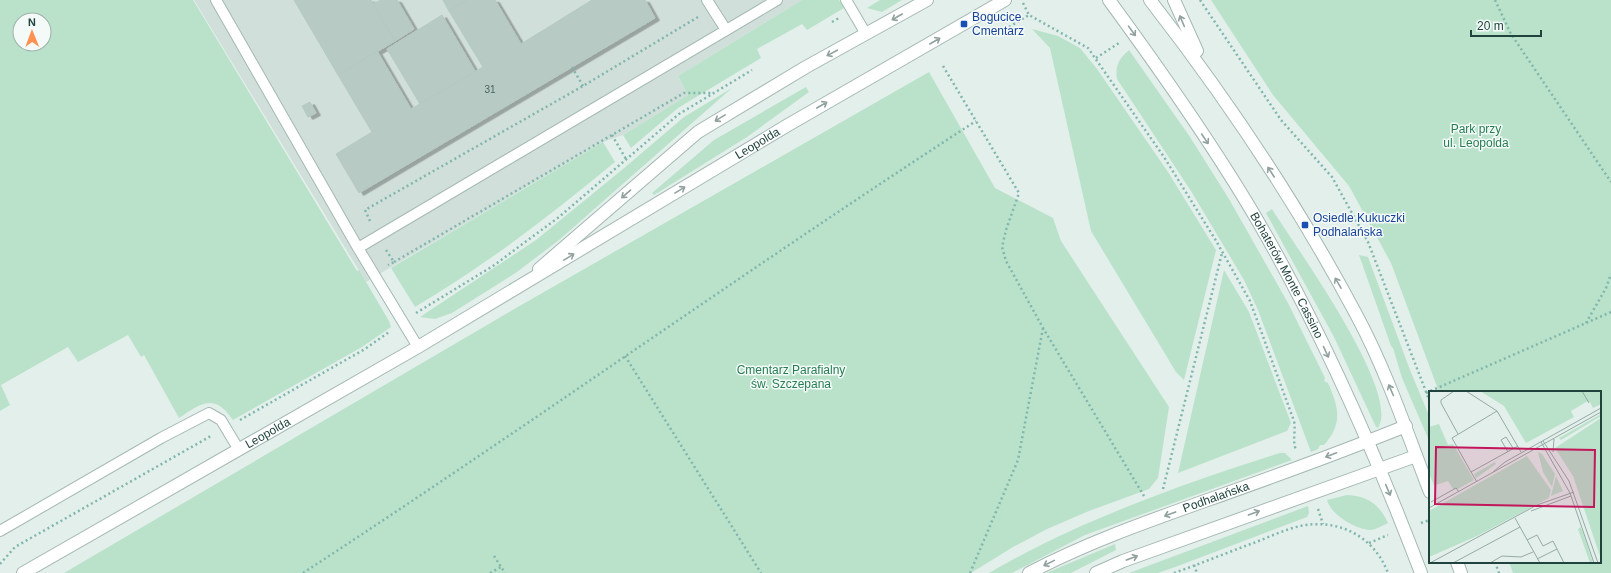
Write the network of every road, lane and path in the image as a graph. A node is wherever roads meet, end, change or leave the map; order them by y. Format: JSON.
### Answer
{"nodes":[{"id":1,"x":216,"y":0,"type":"edge"},
{"id":2,"x":707,"y":0,"type":"edge"},
{"id":3,"x":777,"y":0,"type":"edge"},
{"id":4,"x":846,"y":0,"type":"edge"},
{"id":5,"x":927,"y":0,"type":"edge"},
{"id":6,"x":1005,"y":0,"type":"edge"},
{"id":7,"x":1109,"y":0,"type":"edge"},
{"id":8,"x":1150,"y":0,"type":"edge"},
{"id":9,"x":1174,"y":0,"type":"edge"},
{"id":10,"x":1200,"y":0,"type":"edge"},
{"id":11,"x":1495,"y":0,"type":"edge"},
{"id":12,"x":1026,"y":9,"type":"dead end"},
{"id":13,"x":1029,"y":15,"type":"junction"},
{"id":14,"x":1009,"y":27,"type":"dead end"},
{"id":15,"x":726,"y":30,"type":"junction"},
{"id":16,"x":866,"y":34,"type":"junction"},
{"id":17,"x":1122,"y":40,"type":"dead end"},
{"id":18,"x":1096,"y":58,"type":"junction"},
{"id":19,"x":943,"y":66,"type":"dead end"},
{"id":20,"x":572,"y":67,"type":"dead end"},
{"id":21,"x":752,"y":70,"type":"dead end"},
{"id":22,"x":1211,"y":81,"type":"junction"},
{"id":23,"x":583,"y":86,"type":"dead end"},
{"id":24,"x":713,"y":93,"type":"junction"},
{"id":25,"x":976,"y":121,"type":"junction"},
{"id":26,"x":612,"y":135,"type":"junction"},
{"id":27,"x":626,"y":159,"type":"junction"},
{"id":28,"x":1611,"y":182,"type":"edge"},
{"id":29,"x":358,"y":248,"type":"junction"},
{"id":30,"x":1222,"y":252,"type":"junction"},
{"id":31,"x":394,"y":262,"type":"dead end"},
{"id":32,"x":1611,"y":274,"type":"edge"},
{"id":33,"x":512,"y":292,"type":"junction"},
{"id":34,"x":1611,"y":312,"type":"edge"},
{"id":35,"x":403,"y":323,"type":"junction"},
{"id":36,"x":1586,"y":323,"type":"junction"},
{"id":37,"x":1043,"y":328,"type":"junction"},
{"id":38,"x":418,"y":347,"type":"junction"},
{"id":39,"x":625,"y":356,"type":"junction"},
{"id":40,"x":1431,"y":391,"type":"edge"},
{"id":41,"x":1429,"y":392,"type":"edge"},
{"id":42,"x":1426,"y":393,"type":"junction"},
{"id":43,"x":1429,"y":400,"type":"edge"},
{"id":44,"x":1406,"y":426,"type":"junction"},
{"id":45,"x":226,"y":428,"type":"junction"},
{"id":46,"x":1368,"y":441,"type":"junction"},
{"id":47,"x":239,"y":450,"type":"junction"},
{"id":48,"x":1297,"y":452,"type":"dead end"},
{"id":49,"x":1416,"y":456,"type":"junction"},
{"id":50,"x":1379,"y":468,"type":"junction"},
{"id":51,"x":1163,"y":489,"type":"dead end"},
{"id":52,"x":1429,"y":489,"type":"edge"},
{"id":53,"x":1144,"y":496,"type":"dead end"},
{"id":54,"x":1316,"y":504,"type":"dead end"},
{"id":55,"x":1429,"y":520,"type":"edge"},
{"id":56,"x":1424,"y":522,"type":"dead end"},
{"id":57,"x":1323,"y":524,"type":"junction"},
{"id":58,"x":0,"y":531,"type":"edge"},
{"id":59,"x":1393,"y":533,"type":"dead end"},
{"id":60,"x":1369,"y":543,"type":"junction"},
{"id":61,"x":494,"y":556,"type":"dead end"},
{"id":62,"x":1457,"y":563,"type":"edge"},
{"id":63,"x":1495,"y":563,"type":"edge"},
{"id":64,"x":0,"y":564,"type":"edge"},
{"id":65,"x":1194,"y":566,"type":"junction"},
{"id":66,"x":501,"y":567,"type":"junction"},
{"id":67,"x":22,"y":573,"type":"edge"},
{"id":68,"x":303,"y":573,"type":"edge"},
{"id":69,"x":490,"y":573,"type":"edge"},
{"id":70,"x":505,"y":573,"type":"edge"},
{"id":71,"x":761,"y":573,"type":"edge"},
{"id":72,"x":970,"y":573,"type":"edge"},
{"id":73,"x":1029,"y":573,"type":"edge"},
{"id":74,"x":1096,"y":573,"type":"edge"},
{"id":75,"x":1174,"y":573,"type":"edge"},
{"id":76,"x":1197,"y":573,"type":"edge"},
{"id":77,"x":1388,"y":573,"type":"edge"},
{"id":78,"x":1421,"y":573,"type":"edge"},
{"id":79,"x":1462,"y":573,"type":"edge"},
{"id":80,"x":1499,"y":573,"type":"edge"}],
"edges":[{"from":1,"to":29,"type":"lane"},
{"from":2,"to":15,"type":"lane"},
{"from":3,"to":15,"type":"lane"},
{"from":4,"to":16,"type":"lane"},
{"from":5,"to":16,"type":"street","name":"Leopolda","one_way":true},
{"from":33,"to":6,"type":"street","name":"Leopolda","one_way":true},
{"from":7,"to":46,"type":"street","name":"Bohaterów Monte Cassino","one_way":true},
{"from":8,"to":22,"type":"street"},
{"from":22,"to":9,"type":"street","one_way":true},
{"from":10,"to":42,"type":"path"},
{"from":11,"to":28,"type":"path"},
{"from":12,"to":13,"type":"path"},
{"from":13,"to":14,"type":"path"},
{"from":13,"to":18,"type":"path"},
{"from":15,"to":29,"type":"lane"},
{"from":16,"to":33,"type":"street","name":"Leopolda","one_way":true},
{"from":17,"to":18,"type":"path"},
{"from":18,"to":30,"type":"path"},
{"from":19,"to":25,"type":"path"},
{"from":20,"to":23,"type":"path"},
{"from":21,"to":24,"type":"path"},
{"from":44,"to":22,"type":"street","one_way":true},
{"from":24,"to":26,"type":"path"},
{"from":24,"to":27,"type":"path"},
{"from":25,"to":37,"type":"path"},
{"from":25,"to":39,"type":"path"},
{"from":26,"to":27,"type":"path"},
{"from":26,"to":31,"type":"path"},
{"from":27,"to":35,"type":"path"},
{"from":29,"to":35,"type":"lane"},
{"from":30,"to":48,"type":"path"},
{"from":30,"to":51,"type":"path"},
{"from":32,"to":36,"type":"path"},
{"from":33,"to":38,"type":"street","name":"Leopolda"},
{"from":34,"to":36,"type":"path"},
{"from":35,"to":38,"type":"lane"},
{"from":35,"to":45,"type":"path"},
{"from":36,"to":40,"type":"path"},
{"from":37,"to":53,"type":"path"},
{"from":37,"to":72,"type":"path"},
{"from":38,"to":47,"type":"street","name":"Leopolda"},
{"from":39,"to":68,"type":"path"},
{"from":39,"to":71,"type":"path"},
{"from":41,"to":42,"type":"path"},
{"from":42,"to":43,"type":"path"},
{"from":44,"to":46,"type":"street","name":"Podhalańska"},
{"from":44,"to":49,"type":"street"},
{"from":45,"to":47,"type":"lane"},
{"from":45,"to":58,"type":"lane"},
{"from":45,"to":64,"type":"path"},
{"from":46,"to":50,"type":"street","name":"Bohaterów Monte Cassino"},
{"from":46,"to":73,"type":"street","name":"Podhalańska","one_way":true},
{"from":47,"to":67,"type":"street","name":"Leopolda"},
{"from":49,"to":50,"type":"street"},
{"from":49,"to":52,"type":"street"},
{"from":74,"to":50,"type":"street","one_way":true},
{"from":50,"to":78,"type":"street","name":"Bohaterów Monte Cassino","one_way":true},
{"from":54,"to":57,"type":"path"},
{"from":55,"to":56,"type":"path"},
{"from":57,"to":60,"type":"path"},
{"from":57,"to":65,"type":"path"},
{"from":59,"to":60,"type":"path"},
{"from":60,"to":77,"type":"path"},
{"from":61,"to":66,"type":"path"},
{"from":62,"to":79,"type":"street"},
{"from":63,"to":80,"type":"path"},
{"from":65,"to":75,"type":"path"},
{"from":65,"to":76,"type":"path"},
{"from":66,"to":69,"type":"path"},
{"from":66,"to":70,"type":"path"}]}
